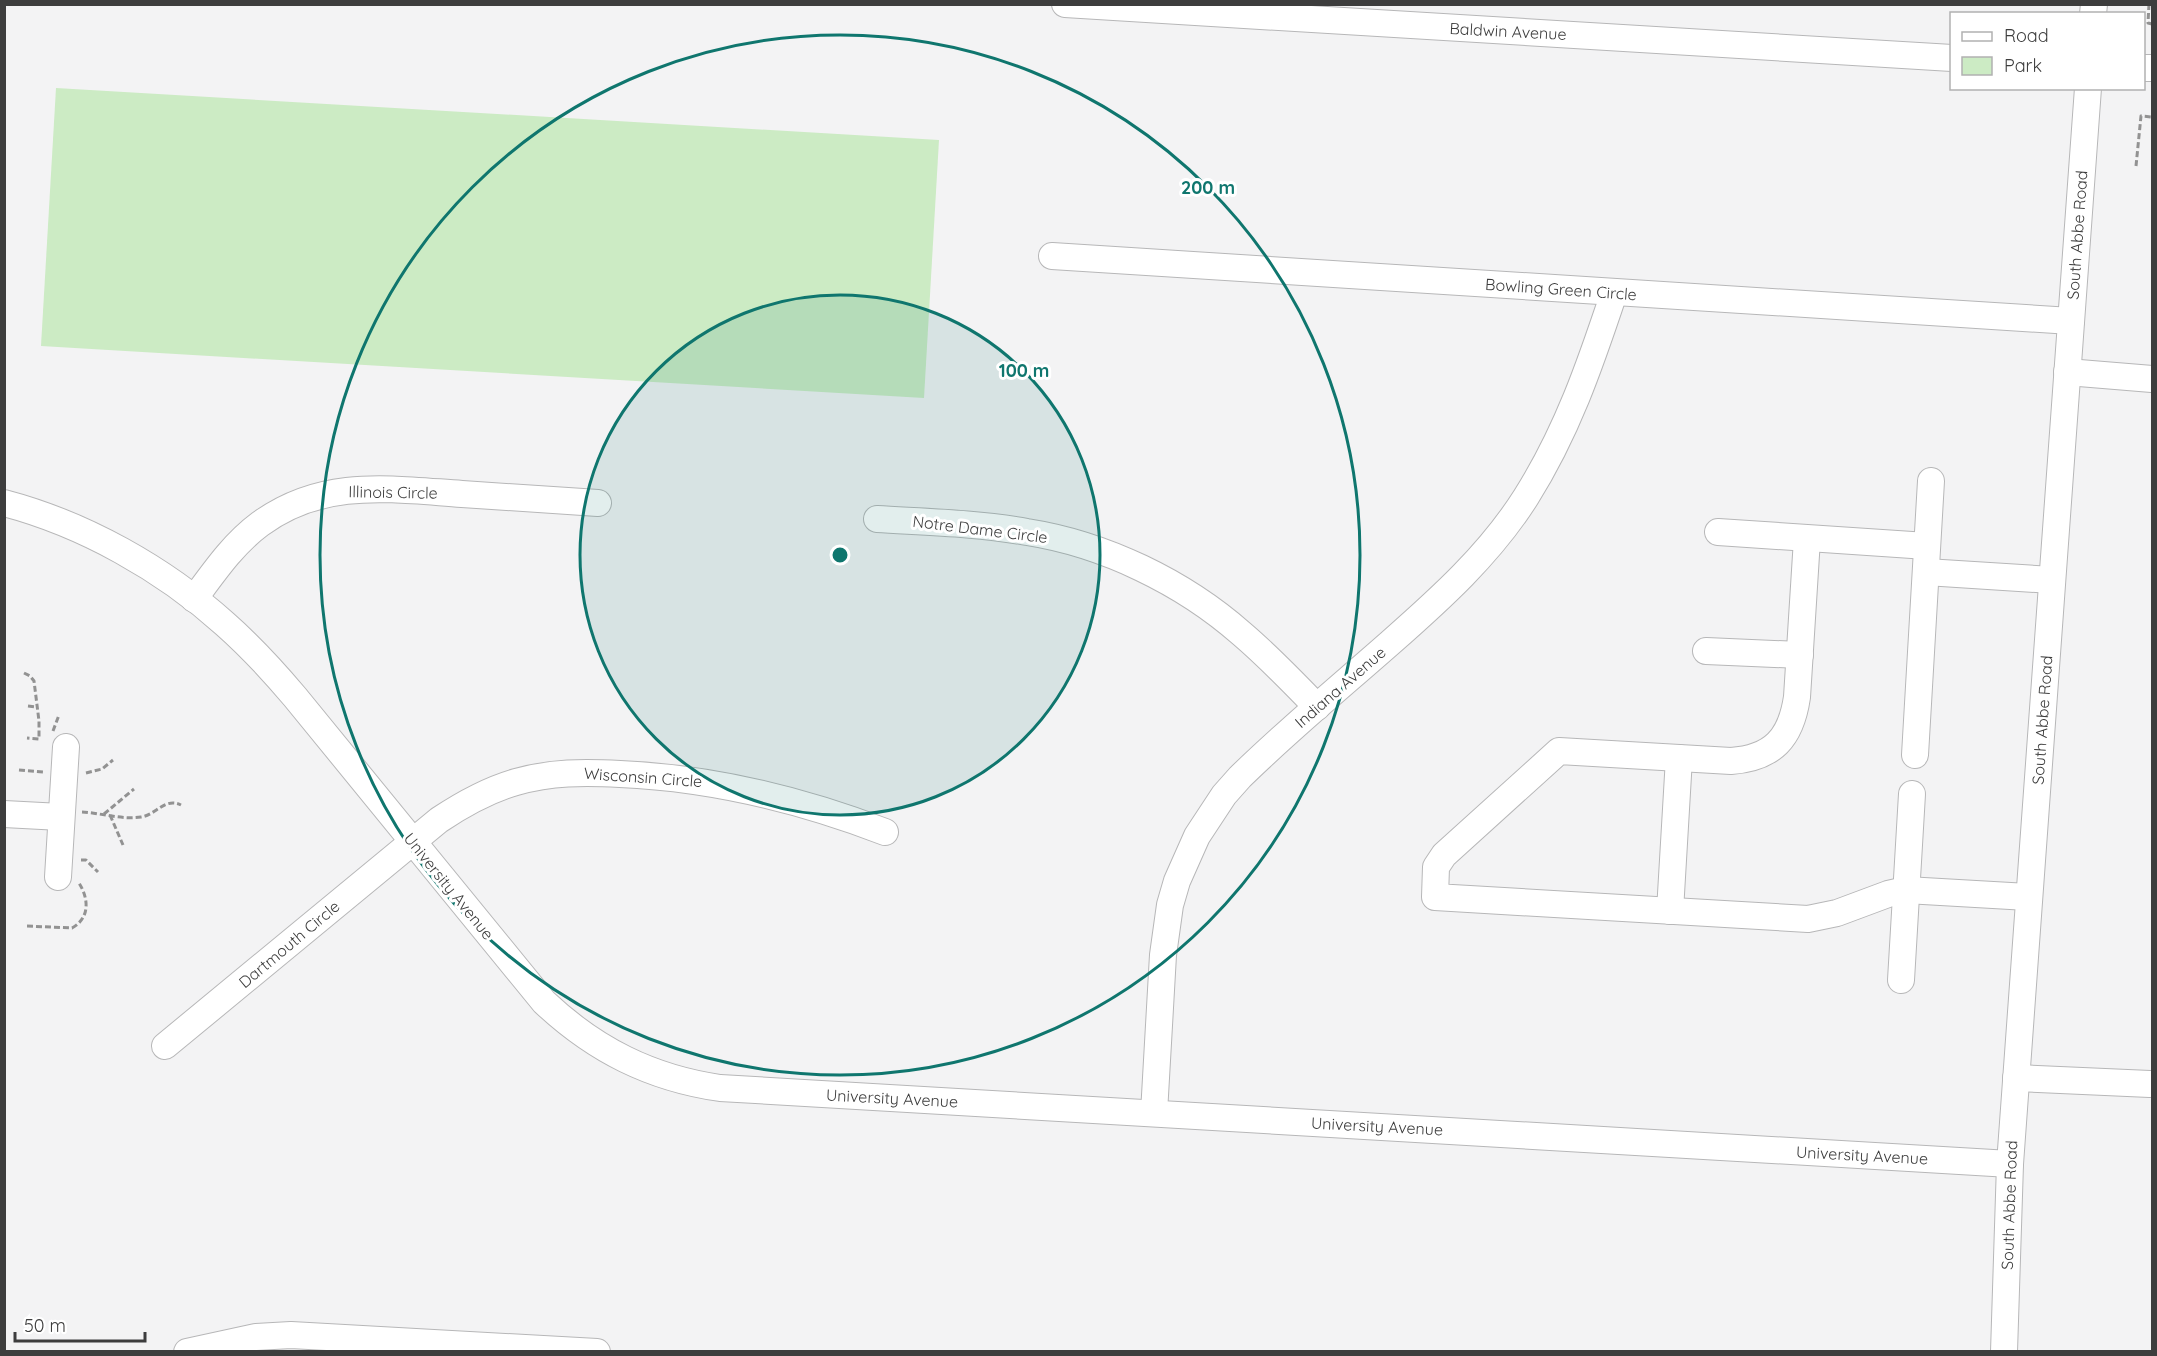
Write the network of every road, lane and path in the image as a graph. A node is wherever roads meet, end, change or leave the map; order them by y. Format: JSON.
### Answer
{"nodes":[{"id":1,"x":1065,"y":4,"type":"edge"},
{"id":2,"x":2149,"y":4,"type":"edge"},
{"id":3,"x":2152,"y":24,"type":"edge"},
{"id":4,"x":1950,"y":58,"type":"edge"},
{"id":5,"x":2088,"y":90,"type":"edge"},
{"id":6,"x":2152,"y":117,"type":"edge"},
{"id":7,"x":2136,"y":166,"type":"dead end"},
{"id":8,"x":1052,"y":256,"type":"dead end"},
{"id":9,"x":1614,"y":293,"type":"junction"},
{"id":10,"x":2071,"y":321,"type":"junction"},
{"id":11,"x":2067,"y":372,"type":"junction"},
{"id":12,"x":2152,"y":379,"type":"edge"},
{"id":13,"x":1931,"y":481,"type":"dead end"},
{"id":14,"x":4,"y":503,"type":"edge"},
{"id":15,"x":598,"y":503,"type":"dead end"},
{"id":16,"x":877,"y":519,"type":"dead end"},
{"id":17,"x":1718,"y":532,"type":"dead end"},
{"id":18,"x":1807,"y":539,"type":"junction"},
{"id":19,"x":1927,"y":546,"type":"junction"},
{"id":20,"x":1926,"y":572,"type":"junction"},
{"id":21,"x":2052,"y":580,"type":"junction"},
{"id":22,"x":194,"y":599,"type":"junction"},
{"id":23,"x":1706,"y":651,"type":"dead end"},
{"id":24,"x":1800,"y":655,"type":"junction"},
{"id":25,"x":24,"y":673,"type":"dead end"},
{"id":26,"x":28,"y":706,"type":"dead end"},
{"id":27,"x":37,"y":707,"type":"junction"},
{"id":28,"x":1317,"y":707,"type":"junction"},
{"id":29,"x":27,"y":738,"type":"dead end"},
{"id":30,"x":66,"y":747,"type":"dead end"},
{"id":31,"x":1916,"y":755,"type":"dead end"},
{"id":32,"x":1679,"y":758,"type":"junction"},
{"id":33,"x":113,"y":760,"type":"dead end"},
{"id":34,"x":19,"y":770,"type":"dead end"},
{"id":35,"x":37,"y":771,"type":"dead end"},
{"id":36,"x":91,"y":773,"type":"dead end"},
{"id":37,"x":134,"y":789,"type":"dead end"},
{"id":38,"x":1912,"y":794,"type":"dead end"},
{"id":39,"x":181,"y":805,"type":"dead end"},
{"id":40,"x":88,"y":812,"type":"dead end"},
{"id":41,"x":4,"y":814,"type":"edge"},
{"id":42,"x":104,"y":814,"type":"junction"},
{"id":43,"x":110,"y":815,"type":"junction"},
{"id":44,"x":145,"y":816,"type":"junction"},
{"id":45,"x":62,"y":817,"type":"junction"},
{"id":46,"x":149,"y":822,"type":"dead end"},
{"id":47,"x":885,"y":832,"type":"dead end"},
{"id":48,"x":413,"y":842,"type":"junction"},
{"id":49,"x":123,"y":845,"type":"dead end"},
{"id":50,"x":86,"y":860,"type":"dead end"},
{"id":51,"x":98,"y":872,"type":"dead end"},
{"id":52,"x":69,"y":880,"type":"joint"},
{"id":53,"x":1906,"y":890,"type":"junction"},
{"id":54,"x":2028,"y":897,"type":"junction"},
{"id":55,"x":1670,"y":911,"type":"junction"},
{"id":56,"x":27,"y":926,"type":"dead end"},
{"id":57,"x":1901,"y":980,"type":"dead end"},
{"id":58,"x":165,"y":1046,"type":"dead end"},
{"id":59,"x":2016,"y":1078,"type":"junction"},
{"id":60,"x":2152,"y":1085,"type":"edge"},
{"id":61,"x":1154,"y":1113,"type":"junction"},
{"id":62,"x":2010,"y":1164,"type":"junction"},
{"id":63,"x":369,"y":1345,"type":"edge"},
{"id":64,"x":594,"y":1351,"type":"edge"},
{"id":65,"x":187,"y":1352,"type":"edge"},
{"id":66,"x":2004,"y":1352,"type":"edge"}],
"edges":[{"from":1,"to":4,"type":"street","name":"Baldwin Avenue"},
{"from":2,"to":3,"type":"path"},
{"from":5,"to":10,"type":"street","name":"South Abbe Road"},
{"from":6,"to":7,"type":"path"},
{"from":8,"to":9,"type":"street","name":"Bowling Green Circle"},
{"from":9,"to":10,"type":"street","name":"Bowling Green Circle"},
{"from":9,"to":28,"type":"street","name":"Indiana Avenue"},
{"from":10,"to":11,"type":"street","name":"South Abbe Road"},
{"from":11,"to":12,"type":"street"},
{"from":11,"to":21,"type":"street","name":"South Abbe Road"},
{"from":13,"to":19,"type":"street"},
{"from":14,"to":22,"type":"street","name":"University Avenue"},
{"from":15,"to":22,"type":"street","name":"Illinois Circle"},
{"from":16,"to":28,"type":"street","name":"Notre Dame Circle"},
{"from":17,"to":18,"type":"street"},
{"from":18,"to":19,"type":"street"},
{"from":18,"to":24,"type":"street"},
{"from":19,"to":20,"type":"street"},
{"from":20,"to":21,"type":"street"},
{"from":20,"to":31,"type":"street"},
{"from":21,"to":54,"type":"street","name":"South Abbe Road"},
{"from":22,"to":48,"type":"street","name":"University Avenue"},
{"from":23,"to":24,"type":"street"},
{"from":24,"to":32,"type":"street"},
{"from":25,"to":27,"type":"path"},
{"from":26,"to":27,"type":"path"},
{"from":27,"to":29,"type":"path"},
{"from":28,"to":61,"type":"street","name":"Indiana Avenue"},
{"from":30,"to":45,"type":"street"},
{"from":32,"to":55,"type":"street"},
{"from":32,"to":55,"type":"street"},
{"from":33,"to":36,"type":"path"},
{"from":34,"to":35,"type":"path"},
{"from":37,"to":42,"type":"path"},
{"from":38,"to":53,"type":"street"},
{"from":39,"to":44,"type":"path"},
{"from":40,"to":42,"type":"path"},
{"from":41,"to":45,"type":"street"},
{"from":42,"to":43,"type":"path"},
{"from":43,"to":44,"type":"path"},
{"from":43,"to":49,"type":"path"},
{"from":44,"to":46,"type":"path"},
{"from":45,"to":52,"type":"street"},
{"from":47,"to":48,"type":"street","name":"Wisconsin Circle"},
{"from":48,"to":58,"type":"street","name":"Dartmouth Circle"},
{"from":48,"to":61,"type":"street","name":"University Avenue"},
{"from":50,"to":51,"type":"path"},
{"from":52,"to":56,"type":"path"},
{"from":53,"to":54,"type":"street"},
{"from":53,"to":55,"type":"street"},
{"from":53,"to":57,"type":"street"},
{"from":54,"to":59,"type":"street","name":"South Abbe Road"},
{"from":59,"to":60,"type":"street"},
{"from":59,"to":62,"type":"street","name":"South Abbe Road"},
{"from":61,"to":62,"type":"street","name":"University Avenue"},
{"from":62,"to":66,"type":"street","name":"South Abbe Road"},
{"from":63,"to":64,"type":"street"},
{"from":63,"to":65,"type":"street"}]}
